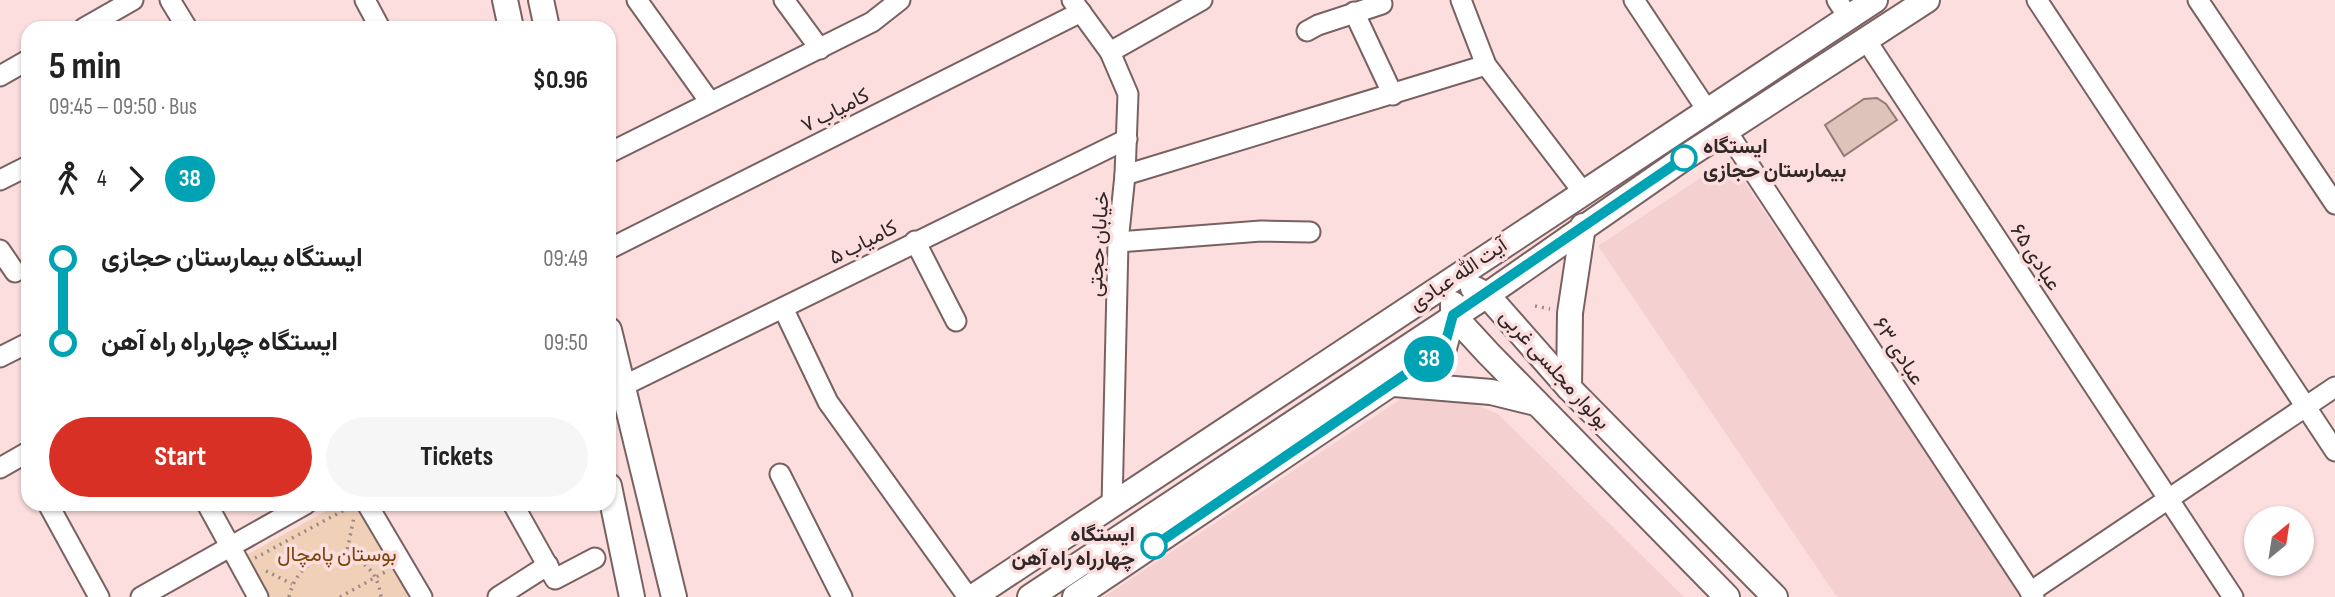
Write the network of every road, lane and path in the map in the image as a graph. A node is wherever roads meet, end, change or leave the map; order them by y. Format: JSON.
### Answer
{"nodes":[{"id":1,"x":133,"y":0,"type":"edge"},
{"id":2,"x":170,"y":0,"type":"edge"},
{"id":3,"x":365,"y":0,"type":"edge"},
{"id":4,"x":505,"y":0,"type":"edge"},
{"id":5,"x":541,"y":0,"type":"edge"},
{"id":6,"x":637,"y":0,"type":"edge"},
{"id":7,"x":784,"y":0,"type":"edge"},
{"id":8,"x":900,"y":0,"type":"edge"},
{"id":9,"x":1202,"y":0,"type":"edge"},
{"id":10,"x":1461,"y":0,"type":"edge"},
{"id":11,"x":1634,"y":0,"type":"edge"},
{"id":12,"x":1875,"y":0,"type":"edge"},
{"id":13,"x":1927,"y":0,"type":"edge"},
{"id":14,"x":2037,"y":0,"type":"edge"},
{"id":15,"x":2198,"y":0,"type":"edge"},
{"id":16,"x":1382,"y":4,"type":"dead end"},
{"id":17,"x":1076,"y":6,"type":"edge"},
{"id":18,"x":1843,"y":9,"type":"edge"},
{"id":19,"x":1354,"y":12,"type":"junction"},
{"id":20,"x":96,"y":21,"type":"edge"},
{"id":21,"x":183,"y":21,"type":"edge"},
{"id":22,"x":376,"y":21,"type":"edge"},
{"id":23,"x":510,"y":21,"type":"edge"},
{"id":24,"x":546,"y":21,"type":"edge"},
{"id":25,"x":1307,"y":31,"type":"dead end"},
{"id":26,"x":1866,"y":40,"type":"junction"},
{"id":27,"x":820,"y":49,"type":"junction"},
{"id":28,"x":1110,"y":52,"type":"junction"},
{"id":29,"x":1486,"y":65,"type":"junction"},
{"id":30,"x":21,"y":67,"type":"edge"},
{"id":31,"x":0,"y":76,"type":"edge"},
{"id":32,"x":1393,"y":94,"type":"junction"},
{"id":33,"x":710,"y":102,"type":"junction"},
{"id":34,"x":1707,"y":110,"type":"junction"},
{"id":35,"x":1726,"y":130,"type":"junction"},
{"id":36,"x":1128,"y":139,"type":"junction"},
{"id":37,"x":616,"y":149,"type":"edge"},
{"id":38,"x":21,"y":170,"type":"edge"},
{"id":39,"x":1125,"y":174,"type":"junction"},
{"id":40,"x":0,"y":180,"type":"edge"},
{"id":41,"x":1583,"y":192,"type":"junction"},
{"id":42,"x":2335,"y":204,"type":"edge"},
{"id":43,"x":1583,"y":226,"type":"junction"},
{"id":44,"x":1310,"y":232,"type":"dead end"},
{"id":45,"x":915,"y":241,"type":"junction"},
{"id":46,"x":1118,"y":242,"type":"junction"},
{"id":47,"x":616,"y":245,"type":"edge"},
{"id":48,"x":0,"y":250,"type":"edge"},
{"id":49,"x":15,"y":272,"type":"dead end"},
{"id":50,"x":1451,"y":279,"type":"junction"},
{"id":51,"x":1487,"y":295,"type":"junction"},
{"id":52,"x":783,"y":308,"type":"junction"},
{"id":53,"x":1453,"y":315,"type":"junction"},
{"id":54,"x":956,"y":321,"type":"dead end"},
{"id":55,"x":21,"y":346,"type":"edge"},
{"id":56,"x":0,"y":357,"type":"edge"},
{"id":57,"x":616,"y":363,"type":"edge"},
{"id":58,"x":1394,"y":384,"type":"junction"},
{"id":59,"x":621,"y":387,"type":"junction"},
{"id":60,"x":2335,"y":387,"type":"edge"},
{"id":61,"x":1569,"y":388,"type":"junction"},
{"id":62,"x":1536,"y":403,"type":"junction"},
{"id":63,"x":2306,"y":407,"type":"junction"},
{"id":64,"x":2335,"y":451,"type":"edge"},
{"id":65,"x":21,"y":461,"type":"edge"},
{"id":66,"x":0,"y":468,"type":"edge"},
{"id":67,"x":780,"y":474,"type":"dead end"},
{"id":68,"x":2168,"y":499,"type":"junction"},
{"id":69,"x":1112,"y":506,"type":"junction"},
{"id":70,"x":52,"y":511,"type":"edge"},
{"id":71,"x":211,"y":511,"type":"edge"},
{"id":72,"x":293,"y":511,"type":"edge"},
{"id":73,"x":342,"y":511,"type":"edge"},
{"id":74,"x":354,"y":511,"type":"edge"},
{"id":75,"x":371,"y":511,"type":"edge"},
{"id":76,"x":517,"y":511,"type":"edge"},
{"id":77,"x":614,"y":511,"type":"edge"},
{"id":78,"x":230,"y":544,"type":"junction"},
{"id":79,"x":345,"y":556,"type":"junction"},
{"id":80,"x":595,"y":558,"type":"dead end"},
{"id":81,"x":248,"y":561,"type":"dead end"},
{"id":82,"x":402,"y":562,"type":"junction"},
{"id":83,"x":548,"y":565,"type":"junction"},
{"id":84,"x":375,"y":578,"type":"junction"},
{"id":85,"x":2032,"y":594,"type":"edge"},
{"id":86,"x":99,"y":597,"type":"edge"},
{"id":87,"x":141,"y":597,"type":"edge"},
{"id":88,"x":258,"y":597,"type":"edge"},
{"id":89,"x":289,"y":597,"type":"edge"},
{"id":90,"x":340,"y":597,"type":"edge"},
{"id":91,"x":381,"y":597,"type":"edge"},
{"id":92,"x":422,"y":597,"type":"edge"},
{"id":93,"x":498,"y":597,"type":"edge"},
{"id":94,"x":632,"y":597,"type":"edge"},
{"id":95,"x":674,"y":597,"type":"edge"},
{"id":96,"x":842,"y":597,"type":"edge"},
{"id":97,"x":970,"y":597,"type":"edge"},
{"id":98,"x":1030,"y":597,"type":"edge"},
{"id":99,"x":1074,"y":597,"type":"edge"},
{"id":100,"x":1727,"y":597,"type":"edge"},
{"id":101,"x":1775,"y":597,"type":"edge"},
{"id":102,"x":2233,"y":597,"type":"edge"}],
"edges":[{"from":1,"to":20,"type":"street"},
{"from":2,"to":21,"type":"street"},
{"from":3,"to":22,"type":"street"},
{"from":4,"to":23,"type":"main road"},
{"from":5,"to":24,"type":"main road"},
{"from":6,"to":33,"type":"street"},
{"from":7,"to":27,"type":"street"},
{"from":8,"to":27,"type":"street"},
{"from":9,"to":28,"type":"street"},
{"from":10,"to":29,"type":"street"},
{"from":11,"to":34,"type":"street"},
{"from":12,"to":18,"type":"main road","name":"آیت الله عبادی"},
{"from":13,"to":26,"type":"main road","name":"آیت الله عبادی"},
{"from":14,"to":63,"type":"street"},
{"from":15,"to":42,"type":"street"},
{"from":16,"to":19,"type":"street"},
{"from":17,"to":28,"type":"street","name":"خیابان حجتی"},
{"from":17,"to":47,"type":"street","name":"کامیاب ۷"},
{"from":18,"to":34,"type":"main road","name":"آیت الله عبادی"},
{"from":19,"to":25,"type":"street"},
{"from":19,"to":32,"type":"street"},
{"from":26,"to":35,"type":"main road","name":"آیت الله عبادی"},
{"from":26,"to":68,"type":"street","name":"عبادی ۶۵"},
{"from":27,"to":33,"type":"street"},
{"from":28,"to":36,"type":"street","name":"خیابان حجتی"},
{"from":29,"to":32,"type":"street"},
{"from":29,"to":41,"type":"street"},
{"from":30,"to":31,"type":"street"},
{"from":32,"to":39,"type":"street"},
{"from":33,"to":37,"type":"street"},
{"from":34,"to":41,"type":"main road","name":"آیت الله عبادی"},
{"from":35,"to":43,"type":"main road","name":"آیت الله عبادی"},
{"from":35,"to":85,"type":"street","name":"عبادی ۶۳"},
{"from":36,"to":39,"type":"street","name":"خیابان حجتی"},
{"from":36,"to":45,"type":"street","name":"کامیاب ۵"},
{"from":38,"to":40,"type":"street"},
{"from":39,"to":46,"type":"street","name":"خیابان حجتی"},
{"from":41,"to":50,"type":"main road","name":"آیت الله عبادی"},
{"from":43,"to":51,"type":"main road","name":"آیت الله عبادی"},
{"from":43,"to":61,"type":"main road"},
{"from":44,"to":46,"type":"street"},
{"from":45,"to":52,"type":"street","name":"کامیاب ۵"},
{"from":45,"to":54,"type":"street"},
{"from":46,"to":69,"type":"street","name":"خیابان حجتی"},
{"from":48,"to":49,"type":"street"},
{"from":50,"to":51,"type":"main road","name":"بولوار مجلسی غربی"},
{"from":50,"to":53,"type":"main road"},
{"from":50,"to":69,"type":"main road","name":"آیت الله عبادی"},
{"from":51,"to":53,"type":"main road","name":"آیت الله عبادی"},
{"from":51,"to":61,"type":"main road","name":"بولوار مجلسی غربی"},
{"from":52,"to":59,"type":"street","name":"کامیاب ۵"},
{"from":52,"to":97,"type":"street"},
{"from":53,"to":58,"type":"main road"},
{"from":53,"to":62,"type":"main road","name":"بولوار مجلسی غربی"},
{"from":53,"to":98,"type":"main road","name":"آیت الله عبادی"},
{"from":55,"to":56,"type":"street"},
{"from":57,"to":59,"type":"main road"},
{"from":58,"to":62,"type":"main road"},
{"from":58,"to":99,"type":"main road"},
{"from":59,"to":95,"type":"main road"},
{"from":60,"to":63,"type":"street"},
{"from":61,"to":101,"type":"main road","name":"بولوار مجلسی غربی"},
{"from":62,"to":100,"type":"main road","name":"بولوار مجلسی غربی"},
{"from":63,"to":64,"type":"street"},
{"from":63,"to":68,"type":"street"},
{"from":65,"to":66,"type":"street"},
{"from":67,"to":96,"type":"street"},
{"from":68,"to":85,"type":"street"},
{"from":68,"to":102,"type":"street","name":"عبادی ۶۵"},
{"from":69,"to":97,"type":"main road","name":"آیت الله عبادی"},
{"from":70,"to":86,"type":"street"},
{"from":71,"to":78,"type":"street"},
{"from":72,"to":78,"type":"street"},
{"from":73,"to":81,"type":"path"},
{"from":74,"to":79,"type":"path"},
{"from":75,"to":82,"type":"street"},
{"from":76,"to":83,"type":"street"},
{"from":77,"to":94,"type":"main road"},
{"from":78,"to":87,"type":"street"},
{"from":78,"to":88,"type":"street"},
{"from":79,"to":84,"type":"path"},
{"from":79,"to":89,"type":"path"},
{"from":80,"to":83,"type":"street"},
{"from":82,"to":84,"type":"path"},
{"from":82,"to":92,"type":"street"},
{"from":83,"to":93,"type":"street"},
{"from":84,"to":90,"type":"path"},
{"from":84,"to":91,"type":"path"}]}
